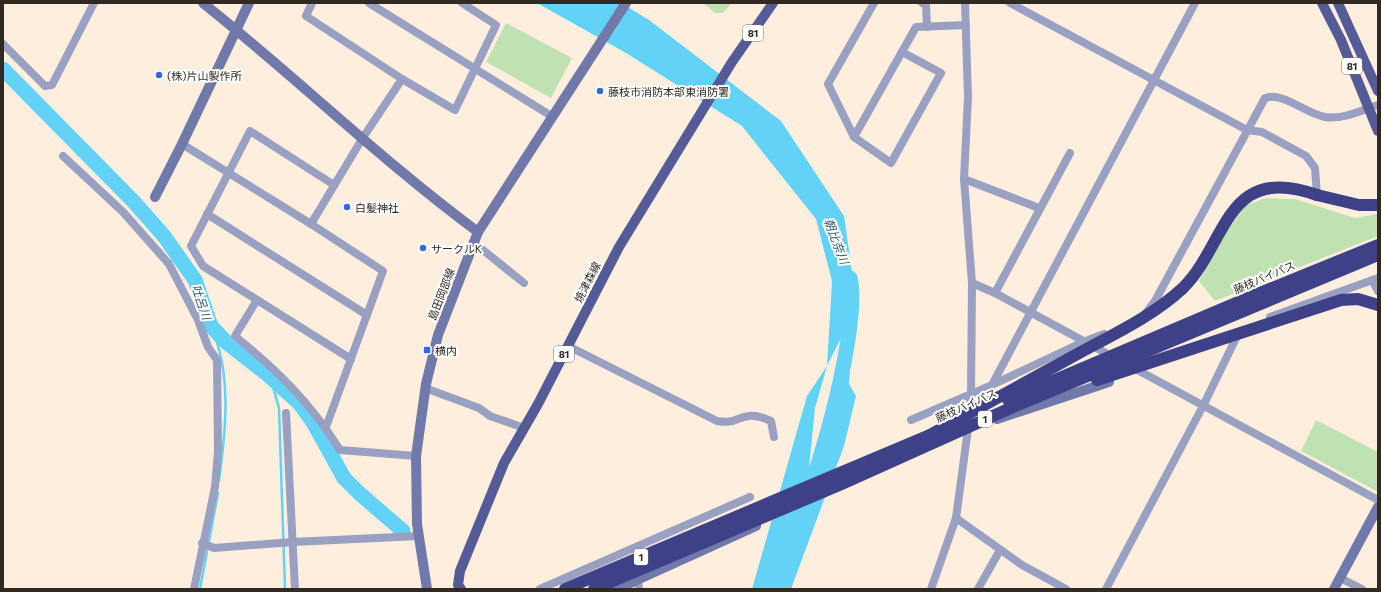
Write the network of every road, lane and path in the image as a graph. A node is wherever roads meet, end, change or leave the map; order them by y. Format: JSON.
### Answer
{"nodes":[{"id":1,"x":94,"y":3,"type":"edge"},
{"id":2,"x":203,"y":3,"type":"edge"},
{"id":3,"x":249,"y":3,"type":"edge"},
{"id":4,"x":312,"y":3,"type":"edge"},
{"id":5,"x":369,"y":3,"type":"edge"},
{"id":6,"x":462,"y":3,"type":"edge"},
{"id":7,"x":626,"y":3,"type":"edge"},
{"id":8,"x":773,"y":3,"type":"edge"},
{"id":9,"x":874,"y":3,"type":"edge"},
{"id":10,"x":922,"y":3,"type":"edge"},
{"id":11,"x":965,"y":3,"type":"edge"},
{"id":12,"x":1010,"y":3,"type":"edge"},
{"id":13,"x":1195,"y":3,"type":"edge"},
{"id":14,"x":1322,"y":3,"type":"edge"},
{"id":15,"x":1338,"y":3,"type":"edge"},
{"id":16,"x":966,"y":25,"type":"junction"},
{"id":17,"x":927,"y":27,"type":"junction"},
{"id":18,"x":237,"y":30,"type":"junction"},
{"id":19,"x":3,"y":44,"type":"edge"},
{"id":20,"x":902,"y":52,"type":"junction"},
{"id":21,"x":477,"y":69,"type":"junction"},
{"id":22,"x":402,"y":79,"type":"junction"},
{"id":23,"x":1154,"y":81,"type":"junction"},
{"id":24,"x":1377,"y":86,"type":"edge"},
{"id":25,"x":1374,"y":106,"type":"edge"},
{"id":26,"x":554,"y":117,"type":"junction"},
{"id":27,"x":1247,"y":130,"type":"junction"},
{"id":28,"x":1378,"y":131,"type":"edge"},
{"id":29,"x":854,"y":137,"type":"junction"},
{"id":30,"x":362,"y":139,"type":"junction"},
{"id":31,"x":182,"y":144,"type":"junction"},
{"id":32,"x":1070,"y":153,"type":"dead end"},
{"id":33,"x":63,"y":156,"type":"dead end"},
{"id":34,"x":228,"y":172,"type":"junction"},
{"id":35,"x":964,"y":179,"type":"junction"},
{"id":36,"x":334,"y":185,"type":"junction"},
{"id":37,"x":1317,"y":195,"type":"junction"},
{"id":38,"x":154,"y":197,"type":"dead end"},
{"id":39,"x":1378,"y":205,"type":"edge"},
{"id":40,"x":1039,"y":208,"type":"junction"},
{"id":41,"x":207,"y":214,"type":"junction"},
{"id":42,"x":311,"y":224,"type":"junction"},
{"id":43,"x":478,"y":232,"type":"junction"},
{"id":44,"x":473,"y":242,"type":"junction"},
{"id":45,"x":1378,"y":245,"type":"edge"},
{"id":46,"x":1378,"y":255,"type":"edge"},
{"id":47,"x":1375,"y":279,"type":"edge"},
{"id":48,"x":524,"y":283,"type":"dead end"},
{"id":49,"x":972,"y":283,"type":"junction"},
{"id":50,"x":1378,"y":291,"type":"edge"},
{"id":51,"x":995,"y":293,"type":"junction"},
{"id":52,"x":257,"y":300,"type":"junction"},
{"id":53,"x":1378,"y":305,"type":"edge"},
{"id":54,"x":1030,"y":313,"type":"junction"},
{"id":55,"x":367,"y":315,"type":"junction"},
{"id":56,"x":1241,"y":328,"type":"junction"},
{"id":57,"x":1083,"y":342,"type":"junction"},
{"id":58,"x":568,"y":346,"type":"junction"},
{"id":59,"x":351,"y":359,"type":"junction"},
{"id":60,"x":1140,"y":371,"type":"junction"},
{"id":61,"x":992,"y":385,"type":"junction"},
{"id":62,"x":426,"y":388,"type":"junction"},
{"id":63,"x":971,"y":394,"type":"junction"},
{"id":64,"x":1203,"y":406,"type":"junction"},
{"id":65,"x":1012,"y":407,"type":"junction"},
{"id":66,"x":286,"y":413,"type":"dead end"},
{"id":67,"x":911,"y":420,"type":"dead end"},
{"id":68,"x":326,"y":427,"type":"junction"},
{"id":69,"x":524,"y":428,"type":"junction"},
{"id":70,"x":968,"y":429,"type":"junction"},
{"id":71,"x":930,"y":435,"type":"junction"},
{"id":72,"x":774,"y":437,"type":"dead end"},
{"id":73,"x":416,"y":456,"type":"junction"},
{"id":74,"x":750,"y":497,"type":"dead end"},
{"id":75,"x":1378,"y":500,"type":"edge"},
{"id":76,"x":1378,"y":507,"type":"edge"},
{"id":77,"x":956,"y":518,"type":"junction"},
{"id":78,"x":418,"y":536,"type":"junction"},
{"id":79,"x":293,"y":542,"type":"junction"},
{"id":80,"x":202,"y":544,"type":"junction"},
{"id":81,"x":1000,"y":550,"type":"junction"},
{"id":82,"x":1340,"y":578,"type":"junction"},
{"id":83,"x":639,"y":585,"type":"edge"},
{"id":84,"x":194,"y":589,"type":"edge"},
{"id":85,"x":295,"y":589,"type":"edge"},
{"id":86,"x":428,"y":589,"type":"edge"},
{"id":87,"x":461,"y":589,"type":"edge"},
{"id":88,"x":540,"y":589,"type":"edge"},
{"id":89,"x":565,"y":589,"type":"edge"},
{"id":90,"x":594,"y":589,"type":"edge"},
{"id":91,"x":617,"y":589,"type":"edge"},
{"id":92,"x":931,"y":589,"type":"edge"},
{"id":93,"x":978,"y":589,"type":"edge"},
{"id":94,"x":1066,"y":589,"type":"edge"},
{"id":95,"x":1106,"y":589,"type":"edge"},
{"id":96,"x":1334,"y":589,"type":"edge"},
{"id":97,"x":1362,"y":589,"type":"edge"}],
"edges":[{"from":1,"to":19,"type":"street"},
{"from":2,"to":18,"type":"street"},
{"from":3,"to":18,"type":"street"},
{"from":4,"to":22,"type":"street"},
{"from":5,"to":21,"type":"street"},
{"from":6,"to":21,"type":"street"},
{"from":7,"to":26,"type":"street","name":"島田岡部線"},
{"from":8,"to":58,"type":"main road","name":"焼津森線","number":"81"},
{"from":9,"to":29,"type":"street"},
{"from":10,"to":17,"type":"street"},
{"from":11,"to":16,"type":"street"},
{"from":12,"to":23,"type":"street"},
{"from":13,"to":23,"type":"street"},
{"from":14,"to":25,"type":"main road","number":"81"},
{"from":15,"to":24,"type":"main road","number":"81"},
{"from":16,"to":17,"type":"street"},
{"from":16,"to":35,"type":"street"},
{"from":17,"to":20,"type":"street"},
{"from":18,"to":30,"type":"street"},
{"from":18,"to":31,"type":"street"},
{"from":20,"to":29,"type":"street"},
{"from":20,"to":29,"type":"street"},
{"from":21,"to":22,"type":"street"},
{"from":21,"to":26,"type":"street"},
{"from":22,"to":30,"type":"street"},
{"from":23,"to":27,"type":"street"},
{"from":23,"to":54,"type":"street"},
{"from":25,"to":27,"type":"street"},
{"from":25,"to":28,"type":"main road","number":"81"},
{"from":26,"to":43,"type":"street","name":"島田岡部線"},
{"from":27,"to":37,"type":"street"},
{"from":27,"to":57,"type":"street"},
{"from":30,"to":36,"type":"street"},
{"from":30,"to":43,"type":"street"},
{"from":31,"to":34,"type":"street"},
{"from":31,"to":38,"type":"street"},
{"from":32,"to":40,"type":"street"},
{"from":33,"to":80,"type":"street"},
{"from":34,"to":36,"type":"street"},
{"from":34,"to":41,"type":"street"},
{"from":34,"to":42,"type":"street"},
{"from":35,"to":40,"type":"street"},
{"from":35,"to":49,"type":"street"},
{"from":36,"to":42,"type":"street"},
{"from":37,"to":39,"type":"highway"},
{"from":37,"to":71,"type":"highway","bridge":true},
{"from":40,"to":51,"type":"street"},
{"from":41,"to":52,"type":"street"},
{"from":41,"to":55,"type":"street"},
{"from":42,"to":55,"type":"street"},
{"from":43,"to":44,"type":"street","name":"島田岡部線"},
{"from":44,"to":48,"type":"street"},
{"from":44,"to":62,"type":"street","name":"島田岡部線"},
{"from":45,"to":71,"type":"highway","name":"藤枝バイパス","number":"1","bridge":true},
{"from":46,"to":65,"type":"highway","name":"藤枝バイパス","number":"1","bridge":true},
{"from":47,"to":50,"type":"street"},
{"from":47,"to":56,"type":"street"},
{"from":49,"to":51,"type":"street"},
{"from":49,"to":63,"type":"street"},
{"from":51,"to":54,"type":"street"},
{"from":52,"to":59,"type":"street"},
{"from":52,"to":68,"type":"street"},
{"from":53,"to":65,"type":"highway","number":"1","bridge":true},
{"from":54,"to":57,"type":"street"},
{"from":54,"to":61,"type":"street"},
{"from":55,"to":59,"type":"street"},
{"from":56,"to":60,"type":"street"},
{"from":56,"to":64,"type":"street"},
{"from":57,"to":60,"type":"street"},
{"from":57,"to":61,"type":"street"},
{"from":58,"to":69,"type":"main road","name":"焼津森線","number":"81"},
{"from":58,"to":72,"type":"street"},
{"from":59,"to":68,"type":"street"},
{"from":60,"to":64,"type":"street"},
{"from":60,"to":70,"type":"street"},
{"from":61,"to":63,"type":"street"},
{"from":62,"to":69,"type":"street"},
{"from":62,"to":73,"type":"street","name":"島田岡部線"},
{"from":63,"to":67,"type":"street"},
{"from":63,"to":70,"type":"street"},
{"from":64,"to":75,"type":"street"},
{"from":64,"to":95,"type":"street"},
{"from":65,"to":90,"type":"highway","name":"藤枝バイパス","number":"1","bridge":true},
{"from":66,"to":79,"type":"street"},
{"from":68,"to":73,"type":"street"},
{"from":69,"to":87,"type":"main road","name":"焼津森線","number":"81"},
{"from":70,"to":77,"type":"street"},
{"from":70,"to":83,"type":"street","bridge":true},
{"from":71,"to":89,"type":"highway","name":"藤枝バイパス","number":"1"},
{"from":73,"to":78,"type":"street","name":"島田岡部線"},
{"from":74,"to":88,"type":"street"},
{"from":76,"to":82,"type":"street"},
{"from":77,"to":81,"type":"street"},
{"from":77,"to":92,"type":"street"},
{"from":78,"to":79,"type":"street"},
{"from":78,"to":86,"type":"street","name":"島田岡部線"},
{"from":79,"to":80,"type":"street"},
{"from":79,"to":85,"type":"street"},
{"from":80,"to":84,"type":"street"},
{"from":81,"to":93,"type":"street"},
{"from":81,"to":94,"type":"street"},
{"from":82,"to":96,"type":"street"},
{"from":82,"to":97,"type":"street"},
{"from":83,"to":91,"type":"street"}]}
